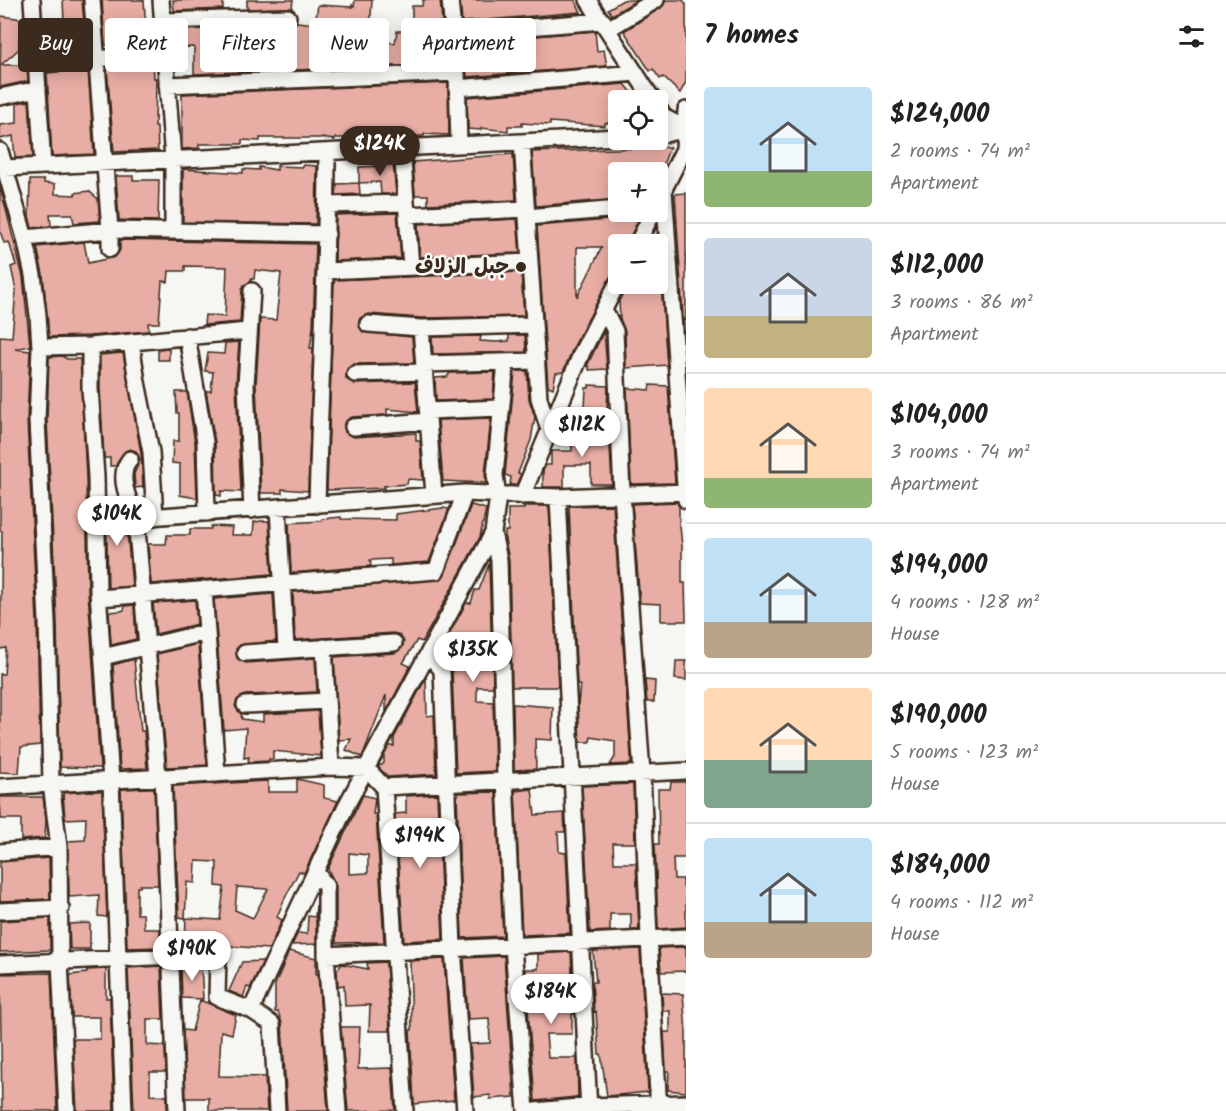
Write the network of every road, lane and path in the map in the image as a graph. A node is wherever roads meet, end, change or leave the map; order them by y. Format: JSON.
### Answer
{"nodes":[{"id":1,"x":32,"y":0,"type":"edge"},
{"id":2,"x":92,"y":0,"type":"edge"},
{"id":3,"x":161,"y":0,"type":"edge"},
{"id":4,"x":450,"y":0,"type":"edge"},
{"id":5,"x":588,"y":0,"type":"edge"},
{"id":6,"x":656,"y":0,"type":"edge"},
{"id":7,"x":288,"y":17,"type":"dead end"},
{"id":8,"x":33,"y":18,"type":"edge"},
{"id":9,"x":163,"y":18,"type":"edge"},
{"id":10,"x":452,"y":18,"type":"edge"},
{"id":11,"x":188,"y":20,"type":"edge"},
{"id":12,"x":605,"y":25,"type":"junction"},
{"id":13,"x":536,"y":29,"type":"edge"},
{"id":14,"x":105,"y":58,"type":"edge"},
{"id":15,"x":93,"y":59,"type":"edge"},
{"id":16,"x":97,"y":59,"type":"junction"},
{"id":17,"x":37,"y":72,"type":"edge"},
{"id":18,"x":166,"y":72,"type":"edge"},
{"id":19,"x":456,"y":72,"type":"edge"},
{"id":20,"x":636,"y":73,"type":"junction"},
{"id":21,"x":457,"y":80,"type":"junction"},
{"id":22,"x":167,"y":85,"type":"junction"},
{"id":23,"x":38,"y":89,"type":"junction"},
{"id":24,"x":647,"y":90,"type":"edge"},
{"id":25,"x":0,"y":97,"type":"edge"},
{"id":26,"x":686,"y":110,"type":"edge"},
{"id":27,"x":668,"y":119,"type":"edge"},
{"id":28,"x":686,"y":129,"type":"edge"},
{"id":29,"x":668,"y":133,"type":"edge"},
{"id":30,"x":608,"y":138,"type":"edge"},
{"id":31,"x":522,"y":142,"type":"junction"},
{"id":32,"x":2,"y":146,"type":"edge"},
{"id":33,"x":459,"y":146,"type":"junction"},
{"id":34,"x":402,"y":148,"type":"junction"},
{"id":35,"x":327,"y":152,"type":"junction"},
{"id":36,"x":173,"y":160,"type":"junction"},
{"id":37,"x":104,"y":163,"type":"junction"},
{"id":38,"x":43,"y":166,"type":"junction"},
{"id":39,"x":5,"y":168,"type":"junction"},
{"id":40,"x":668,"y":181,"type":"edge"},
{"id":41,"x":327,"y":205,"type":"junction"},
{"id":42,"x":406,"y":209,"type":"junction"},
{"id":43,"x":607,"y":210,"type":"dead end"},
{"id":44,"x":527,"y":213,"type":"junction"},
{"id":45,"x":662,"y":222,"type":"edge"},
{"id":46,"x":110,"y":230,"type":"junction"},
{"id":47,"x":173,"y":231,"type":"junction"},
{"id":48,"x":327,"y":234,"type":"junction"},
{"id":49,"x":25,"y":238,"type":"junction"},
{"id":50,"x":110,"y":249,"type":"dead end"},
{"id":51,"x":530,"y":262,"type":"junction"},
{"id":52,"x":411,"y":267,"type":"junction"},
{"id":53,"x":325,"y":271,"type":"junction"},
{"id":54,"x":252,"y":291,"type":"dead end"},
{"id":55,"x":612,"y":294,"type":"edge"},
{"id":56,"x":604,"y":309,"type":"junction"},
{"id":57,"x":368,"y":324,"type":"dead end"},
{"id":58,"x":534,"y":326,"type":"junction"},
{"id":59,"x":421,"y":328,"type":"junction"},
{"id":60,"x":248,"y":331,"type":"junction"},
{"id":61,"x":186,"y":336,"type":"junction"},
{"id":62,"x":131,"y":342,"type":"junction"},
{"id":63,"x":90,"y":346,"type":"junction"},
{"id":64,"x":40,"y":347,"type":"junction"},
{"id":65,"x":537,"y":361,"type":"junction"},
{"id":66,"x":506,"y":362,"type":"junction"},
{"id":67,"x":424,"y":368,"type":"junction"},
{"id":68,"x":355,"y":374,"type":"dead end"},
{"id":69,"x":500,"y":408,"type":"junction"},
{"id":70,"x":428,"y":416,"type":"junction"},
{"id":71,"x":353,"y":427,"type":"dead end"},
{"id":72,"x":549,"y":430,"type":"junction"},
{"id":73,"x":130,"y":459,"type":"dead end"},
{"id":74,"x":686,"y":492,"type":"edge"},
{"id":75,"x":465,"y":493,"type":"junction"},
{"id":76,"x":622,"y":494,"type":"junction"},
{"id":77,"x":434,"y":495,"type":"junction"},
{"id":78,"x":498,"y":495,"type":"junction"},
{"id":79,"x":522,"y":496,"type":"junction"},
{"id":80,"x":558,"y":497,"type":"junction"},
{"id":81,"x":686,"y":500,"type":"edge"},
{"id":82,"x":317,"y":505,"type":"junction"},
{"id":83,"x":278,"y":508,"type":"junction"},
{"id":84,"x":252,"y":510,"type":"junction"},
{"id":85,"x":207,"y":513,"type":"junction"},
{"id":86,"x":155,"y":517,"type":"junction"},
{"id":87,"x":136,"y":518,"type":"junction"},
{"id":88,"x":494,"y":533,"type":"junction"},
{"id":89,"x":282,"y":583,"type":"junction"},
{"id":90,"x":204,"y":589,"type":"junction"},
{"id":91,"x":142,"y":594,"type":"junction"},
{"id":92,"x":99,"y":598,"type":"junction"},
{"id":93,"x":207,"y":632,"type":"junction"},
{"id":94,"x":394,"y":643,"type":"dead end"},
{"id":95,"x":147,"y":647,"type":"junction"},
{"id":96,"x":324,"y":647,"type":"junction"},
{"id":97,"x":286,"y":650,"type":"junction"},
{"id":98,"x":245,"y":653,"type":"dead end"},
{"id":99,"x":429,"y":654,"type":"junction"},
{"id":100,"x":103,"y":657,"type":"junction"},
{"id":101,"x":327,"y":701,"type":"junction"},
{"id":102,"x":245,"y":705,"type":"dead end"},
{"id":103,"x":331,"y":767,"type":"junction"},
{"id":104,"x":366,"y":768,"type":"junction"},
{"id":105,"x":686,"y":771,"type":"edge"},
{"id":106,"x":642,"y":773,"type":"junction"},
{"id":107,"x":217,"y":774,"type":"junction"},
{"id":108,"x":573,"y":776,"type":"junction"},
{"id":109,"x":161,"y":777,"type":"junction"},
{"id":110,"x":505,"y":780,"type":"junction"},
{"id":111,"x":111,"y":781,"type":"junction"},
{"id":112,"x":51,"y":783,"type":"junction"},
{"id":113,"x":445,"y":785,"type":"junction"},
{"id":114,"x":0,"y":787,"type":"edge"},
{"id":115,"x":384,"y":787,"type":"junction"},
{"id":116,"x":59,"y":847,"type":"junction"},
{"id":117,"x":0,"y":852,"type":"edge"},
{"id":118,"x":316,"y":872,"type":"junction"},
{"id":119,"x":60,"y":908,"type":"junction"},
{"id":120,"x":0,"y":911,"type":"edge"},
{"id":121,"x":686,"y":937,"type":"edge"},
{"id":122,"x":649,"y":938,"type":"junction"},
{"id":123,"x":581,"y":942,"type":"junction"},
{"id":124,"x":513,"y":946,"type":"junction"},
{"id":125,"x":453,"y":948,"type":"junction"},
{"id":126,"x":394,"y":952,"type":"junction"},
{"id":127,"x":170,"y":956,"type":"junction"},
{"id":128,"x":326,"y":956,"type":"junction"},
{"id":129,"x":116,"y":958,"type":"junction"},
{"id":130,"x":60,"y":960,"type":"junction"},
{"id":131,"x":0,"y":964,"type":"edge"},
{"id":132,"x":251,"y":1010,"type":"junction"},
{"id":133,"x":686,"y":1103,"type":"edge"},
{"id":134,"x":589,"y":1108,"type":"edge"},
{"id":135,"x":659,"y":1108,"type":"edge"},
{"id":136,"x":67,"y":1111,"type":"edge"},
{"id":137,"x":124,"y":1111,"type":"edge"},
{"id":138,"x":177,"y":1111,"type":"edge"},
{"id":139,"x":277,"y":1111,"type":"edge"},
{"id":140,"x":338,"y":1111,"type":"edge"},
{"id":141,"x":405,"y":1111,"type":"edge"},
{"id":142,"x":465,"y":1111,"type":"edge"},
{"id":143,"x":526,"y":1111,"type":"edge"},
{"id":144,"x":535,"y":1111,"type":"edge"}],
"edges":[{"from":1,"to":8,"type":"street"},
{"from":2,"to":16,"type":"street"},
{"from":3,"to":9,"type":"street"},
{"from":4,"to":10,"type":"street"},
{"from":5,"to":12,"type":"street"},
{"from":6,"to":12,"type":"street"},
{"from":7,"to":11,"type":"street"},
{"from":12,"to":13,"type":"street"},
{"from":12,"to":20,"type":"street"},
{"from":14,"to":16,"type":"street"},
{"from":15,"to":16,"type":"street"},
{"from":16,"to":37,"type":"street"},
{"from":17,"to":23,"type":"street"},
{"from":18,"to":22,"type":"street"},
{"from":19,"to":21,"type":"street"},
{"from":20,"to":21,"type":"street"},
{"from":20,"to":24,"type":"street"},
{"from":21,"to":22,"type":"street"},
{"from":21,"to":33,"type":"street"},
{"from":22,"to":36,"type":"street"},
{"from":23,"to":25,"type":"street"},
{"from":23,"to":38,"type":"street"},
{"from":26,"to":28,"type":"street"},
{"from":27,"to":28,"type":"street"},
{"from":28,"to":29,"type":"street"},
{"from":28,"to":40,"type":"street"},
{"from":30,"to":31,"type":"street"},
{"from":31,"to":33,"type":"street"},
{"from":31,"to":44,"type":"street"},
{"from":32,"to":39,"type":"street"},
{"from":33,"to":34,"type":"street"},
{"from":34,"to":35,"type":"street"},
{"from":34,"to":42,"type":"street"},
{"from":35,"to":36,"type":"street"},
{"from":35,"to":41,"type":"street"},
{"from":36,"to":37,"type":"street"},
{"from":36,"to":47,"type":"street"},
{"from":37,"to":38,"type":"street"},
{"from":37,"to":46,"type":"street"},
{"from":38,"to":39,"type":"street"},
{"from":39,"to":49,"type":"street"},
{"from":41,"to":42,"type":"street"},
{"from":41,"to":48,"type":"street"},
{"from":42,"to":44,"type":"street"},
{"from":42,"to":52,"type":"street"},
{"from":43,"to":44,"type":"street"},
{"from":44,"to":51,"type":"street"},
{"from":45,"to":74,"type":"street"},
{"from":46,"to":47,"type":"street"},
{"from":46,"to":49,"type":"street"},
{"from":46,"to":50,"type":"street"},
{"from":47,"to":48,"type":"street"},
{"from":48,"to":53,"type":"street"},
{"from":49,"to":64,"type":"street"},
{"from":51,"to":52,"type":"street"},
{"from":51,"to":58,"type":"street"},
{"from":52,"to":53,"type":"street"},
{"from":53,"to":82,"type":"street"},
{"from":54,"to":60,"type":"street"},
{"from":55,"to":56,"type":"street"},
{"from":56,"to":72,"type":"street"},
{"from":56,"to":76,"type":"street"},
{"from":57,"to":59,"type":"street"},
{"from":58,"to":59,"type":"street"},
{"from":58,"to":65,"type":"street"},
{"from":59,"to":67,"type":"street"},
{"from":60,"to":61,"type":"street"},
{"from":60,"to":84,"type":"street"},
{"from":61,"to":62,"type":"street"},
{"from":61,"to":85,"type":"street"},
{"from":62,"to":63,"type":"street"},
{"from":62,"to":86,"type":"street"},
{"from":63,"to":64,"type":"street"},
{"from":63,"to":92,"type":"street"},
{"from":64,"to":112,"type":"street"},
{"from":65,"to":66,"type":"street"},
{"from":65,"to":72,"type":"street"},
{"from":66,"to":67,"type":"street"},
{"from":66,"to":69,"type":"street"},
{"from":67,"to":68,"type":"street"},
{"from":67,"to":70,"type":"street"},
{"from":69,"to":70,"type":"street"},
{"from":69,"to":78,"type":"street"},
{"from":70,"to":71,"type":"street"},
{"from":70,"to":77,"type":"street"},
{"from":72,"to":79,"type":"street"},
{"from":73,"to":87,"type":"street"},
{"from":74,"to":76,"type":"street"},
{"from":74,"to":81,"type":"street"},
{"from":75,"to":77,"type":"street"},
{"from":75,"to":78,"type":"street"},
{"from":75,"to":89,"type":"street"},
{"from":76,"to":80,"type":"street"},
{"from":76,"to":106,"type":"street"},
{"from":77,"to":82,"type":"street"},
{"from":78,"to":79,"type":"street"},
{"from":78,"to":88,"type":"street"},
{"from":79,"to":80,"type":"street"},
{"from":80,"to":108,"type":"street"},
{"from":82,"to":83,"type":"street"},
{"from":83,"to":84,"type":"street"},
{"from":83,"to":89,"type":"street"},
{"from":84,"to":85,"type":"street"},
{"from":85,"to":86,"type":"street"},
{"from":86,"to":87,"type":"street"},
{"from":87,"to":91,"type":"street"},
{"from":88,"to":99,"type":"street"},
{"from":88,"to":110,"type":"street"},
{"from":89,"to":90,"type":"street"},
{"from":89,"to":97,"type":"street"},
{"from":90,"to":91,"type":"street"},
{"from":90,"to":93,"type":"street"},
{"from":91,"to":92,"type":"street"},
{"from":91,"to":95,"type":"street"},
{"from":92,"to":100,"type":"street"},
{"from":93,"to":95,"type":"street"},
{"from":93,"to":107,"type":"street"},
{"from":94,"to":96,"type":"street"},
{"from":95,"to":100,"type":"street"},
{"from":95,"to":109,"type":"street"},
{"from":96,"to":97,"type":"street"},
{"from":96,"to":101,"type":"street"},
{"from":97,"to":98,"type":"street"},
{"from":99,"to":104,"type":"street"},
{"from":99,"to":113,"type":"street"},
{"from":100,"to":111,"type":"street"},
{"from":101,"to":102,"type":"street"},
{"from":101,"to":103,"type":"street"},
{"from":103,"to":104,"type":"street"},
{"from":103,"to":107,"type":"street"},
{"from":104,"to":115,"type":"street"},
{"from":104,"to":118,"type":"street"},
{"from":105,"to":106,"type":"street"},
{"from":106,"to":108,"type":"street"},
{"from":106,"to":122,"type":"street"},
{"from":107,"to":109,"type":"street"},
{"from":108,"to":110,"type":"street"},
{"from":108,"to":123,"type":"street"},
{"from":109,"to":111,"type":"street"},
{"from":109,"to":127,"type":"street"},
{"from":110,"to":113,"type":"street"},
{"from":110,"to":124,"type":"street"},
{"from":111,"to":112,"type":"street"},
{"from":111,"to":129,"type":"street"},
{"from":112,"to":114,"type":"street"},
{"from":112,"to":116,"type":"street"},
{"from":113,"to":115,"type":"street"},
{"from":113,"to":125,"type":"street"},
{"from":115,"to":126,"type":"street"},
{"from":116,"to":117,"type":"street"},
{"from":116,"to":119,"type":"street"},
{"from":118,"to":128,"type":"street"},
{"from":118,"to":132,"type":"street"},
{"from":119,"to":120,"type":"street"},
{"from":119,"to":130,"type":"street"},
{"from":121,"to":122,"type":"street"},
{"from":122,"to":123,"type":"street"},
{"from":122,"to":135,"type":"street"},
{"from":123,"to":124,"type":"street"},
{"from":123,"to":134,"type":"street"},
{"from":124,"to":125,"type":"street"},
{"from":124,"to":143,"type":"street"},
{"from":125,"to":126,"type":"street"},
{"from":125,"to":142,"type":"street"},
{"from":126,"to":128,"type":"street"},
{"from":126,"to":141,"type":"street"},
{"from":127,"to":129,"type":"street"},
{"from":127,"to":132,"type":"street"},
{"from":127,"to":138,"type":"street"},
{"from":128,"to":140,"type":"street"},
{"from":129,"to":130,"type":"street"},
{"from":129,"to":137,"type":"street"},
{"from":130,"to":131,"type":"street"},
{"from":130,"to":136,"type":"street"},
{"from":132,"to":139,"type":"street"},
{"from":133,"to":135,"type":"street"},
{"from":134,"to":135,"type":"street"},
{"from":134,"to":144,"type":"street"}]}
